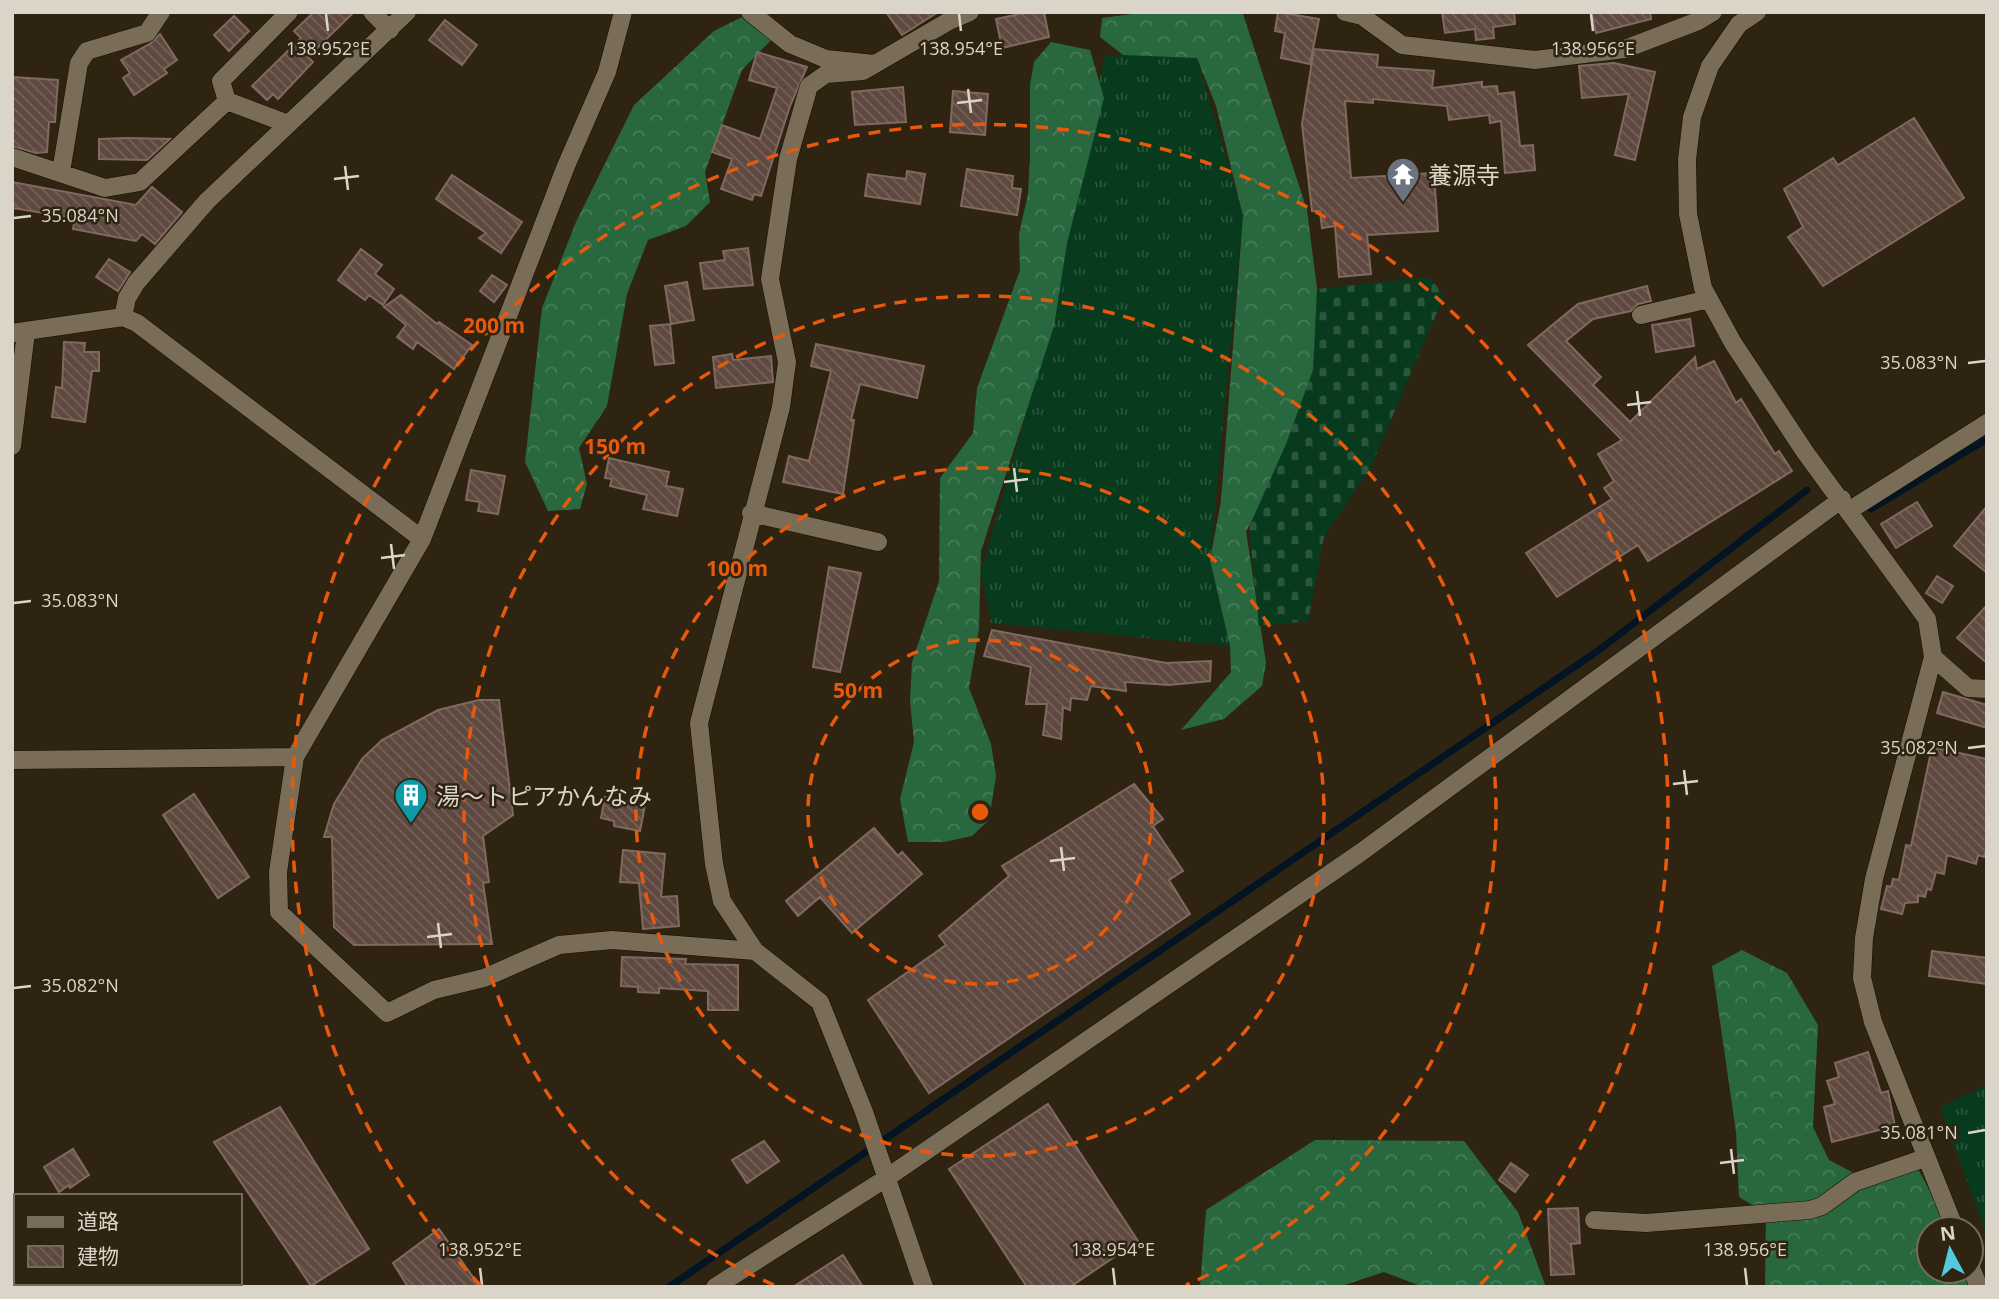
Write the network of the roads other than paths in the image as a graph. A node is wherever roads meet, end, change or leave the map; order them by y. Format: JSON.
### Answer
{"nodes":[{"id":1,"x":161,"y":12,"type":"edge"},
{"id":2,"x":289,"y":12,"type":"edge"},
{"id":3,"x":372,"y":12,"type":"edge"},
{"id":4,"x":407,"y":12,"type":"edge"},
{"id":5,"x":623,"y":12,"type":"edge"},
{"id":6,"x":750,"y":12,"type":"edge"},
{"id":7,"x":971,"y":12,"type":"edge"},
{"id":8,"x":1757,"y":12,"type":"edge"},
{"id":9,"x":1356,"y":14,"type":"edge"},
{"id":10,"x":1702,"y":15,"type":"edge"},
{"id":11,"x":390,"y":30,"type":"junction"},
{"id":12,"x":874,"y":64,"type":"junction"},
{"id":13,"x":227,"y":101,"type":"junction"},
{"id":14,"x":288,"y":124,"type":"junction"},
{"id":15,"x":12,"y":157,"type":"edge"},
{"id":16,"x":61,"y":172,"type":"junction"},
{"id":17,"x":1709,"y":299,"type":"junction"},
{"id":18,"x":1641,"y":315,"type":"dead end"},
{"id":19,"x":123,"y":317,"type":"junction"},
{"id":20,"x":19,"y":332,"type":"edge"},
{"id":21,"x":1987,"y":424,"type":"edge"},
{"id":22,"x":12,"y":446,"type":"edge"},
{"id":23,"x":1846,"y":504,"type":"junction"},
{"id":24,"x":751,"y":513,"type":"junction"},
{"id":25,"x":422,"y":539,"type":"junction"},
{"id":26,"x":878,"y":542,"type":"dead end"},
{"id":27,"x":1933,"y":657,"type":"junction"},
{"id":28,"x":1987,"y":689,"type":"edge"},
{"id":29,"x":295,"y":757,"type":"junction"},
{"id":30,"x":12,"y":760,"type":"edge"},
{"id":31,"x":755,"y":951,"type":"junction"},
{"id":32,"x":1925,"y":1158,"type":"junction"},
{"id":33,"x":884,"y":1179,"type":"junction"},
{"id":34,"x":1949,"y":1215,"type":"edge"},
{"id":35,"x":1594,"y":1220,"type":"dead end"},
{"id":36,"x":715,"y":1287,"type":"edge"},
{"id":37,"x":924,"y":1287,"type":"edge"}],
"edges":[{"from":1,"to":16,"type":"street"},
{"from":2,"to":13,"type":"street"},
{"from":3,"to":11,"type":"street"},
{"from":4,"to":11,"type":"street"},
{"from":5,"to":25,"type":"street"},
{"from":6,"to":12,"type":"street"},
{"from":7,"to":12,"type":"street"},
{"from":8,"to":17,"type":"street"},
{"from":9,"to":10,"type":"street"},
{"from":11,"to":14,"type":"street"},
{"from":12,"to":24,"type":"street"},
{"from":13,"to":14,"type":"street"},
{"from":13,"to":16,"type":"street"},
{"from":14,"to":19,"type":"street"},
{"from":15,"to":16,"type":"street"},
{"from":17,"to":18,"type":"street"},
{"from":17,"to":23,"type":"street"},
{"from":19,"to":20,"type":"street"},
{"from":19,"to":25,"type":"street"},
{"from":20,"to":22,"type":"street"},
{"from":21,"to":23,"type":"street"},
{"from":23,"to":27,"type":"street"},
{"from":23,"to":33,"type":"street"},
{"from":24,"to":26,"type":"street"},
{"from":24,"to":31,"type":"street"},
{"from":25,"to":29,"type":"street"},
{"from":27,"to":28,"type":"street"},
{"from":27,"to":32,"type":"street"},
{"from":29,"to":30,"type":"street"},
{"from":29,"to":31,"type":"street"},
{"from":31,"to":33,"type":"street"},
{"from":32,"to":34,"type":"street"},
{"from":32,"to":35,"type":"street"},
{"from":33,"to":36,"type":"street"},
{"from":33,"to":37,"type":"street"}]}
